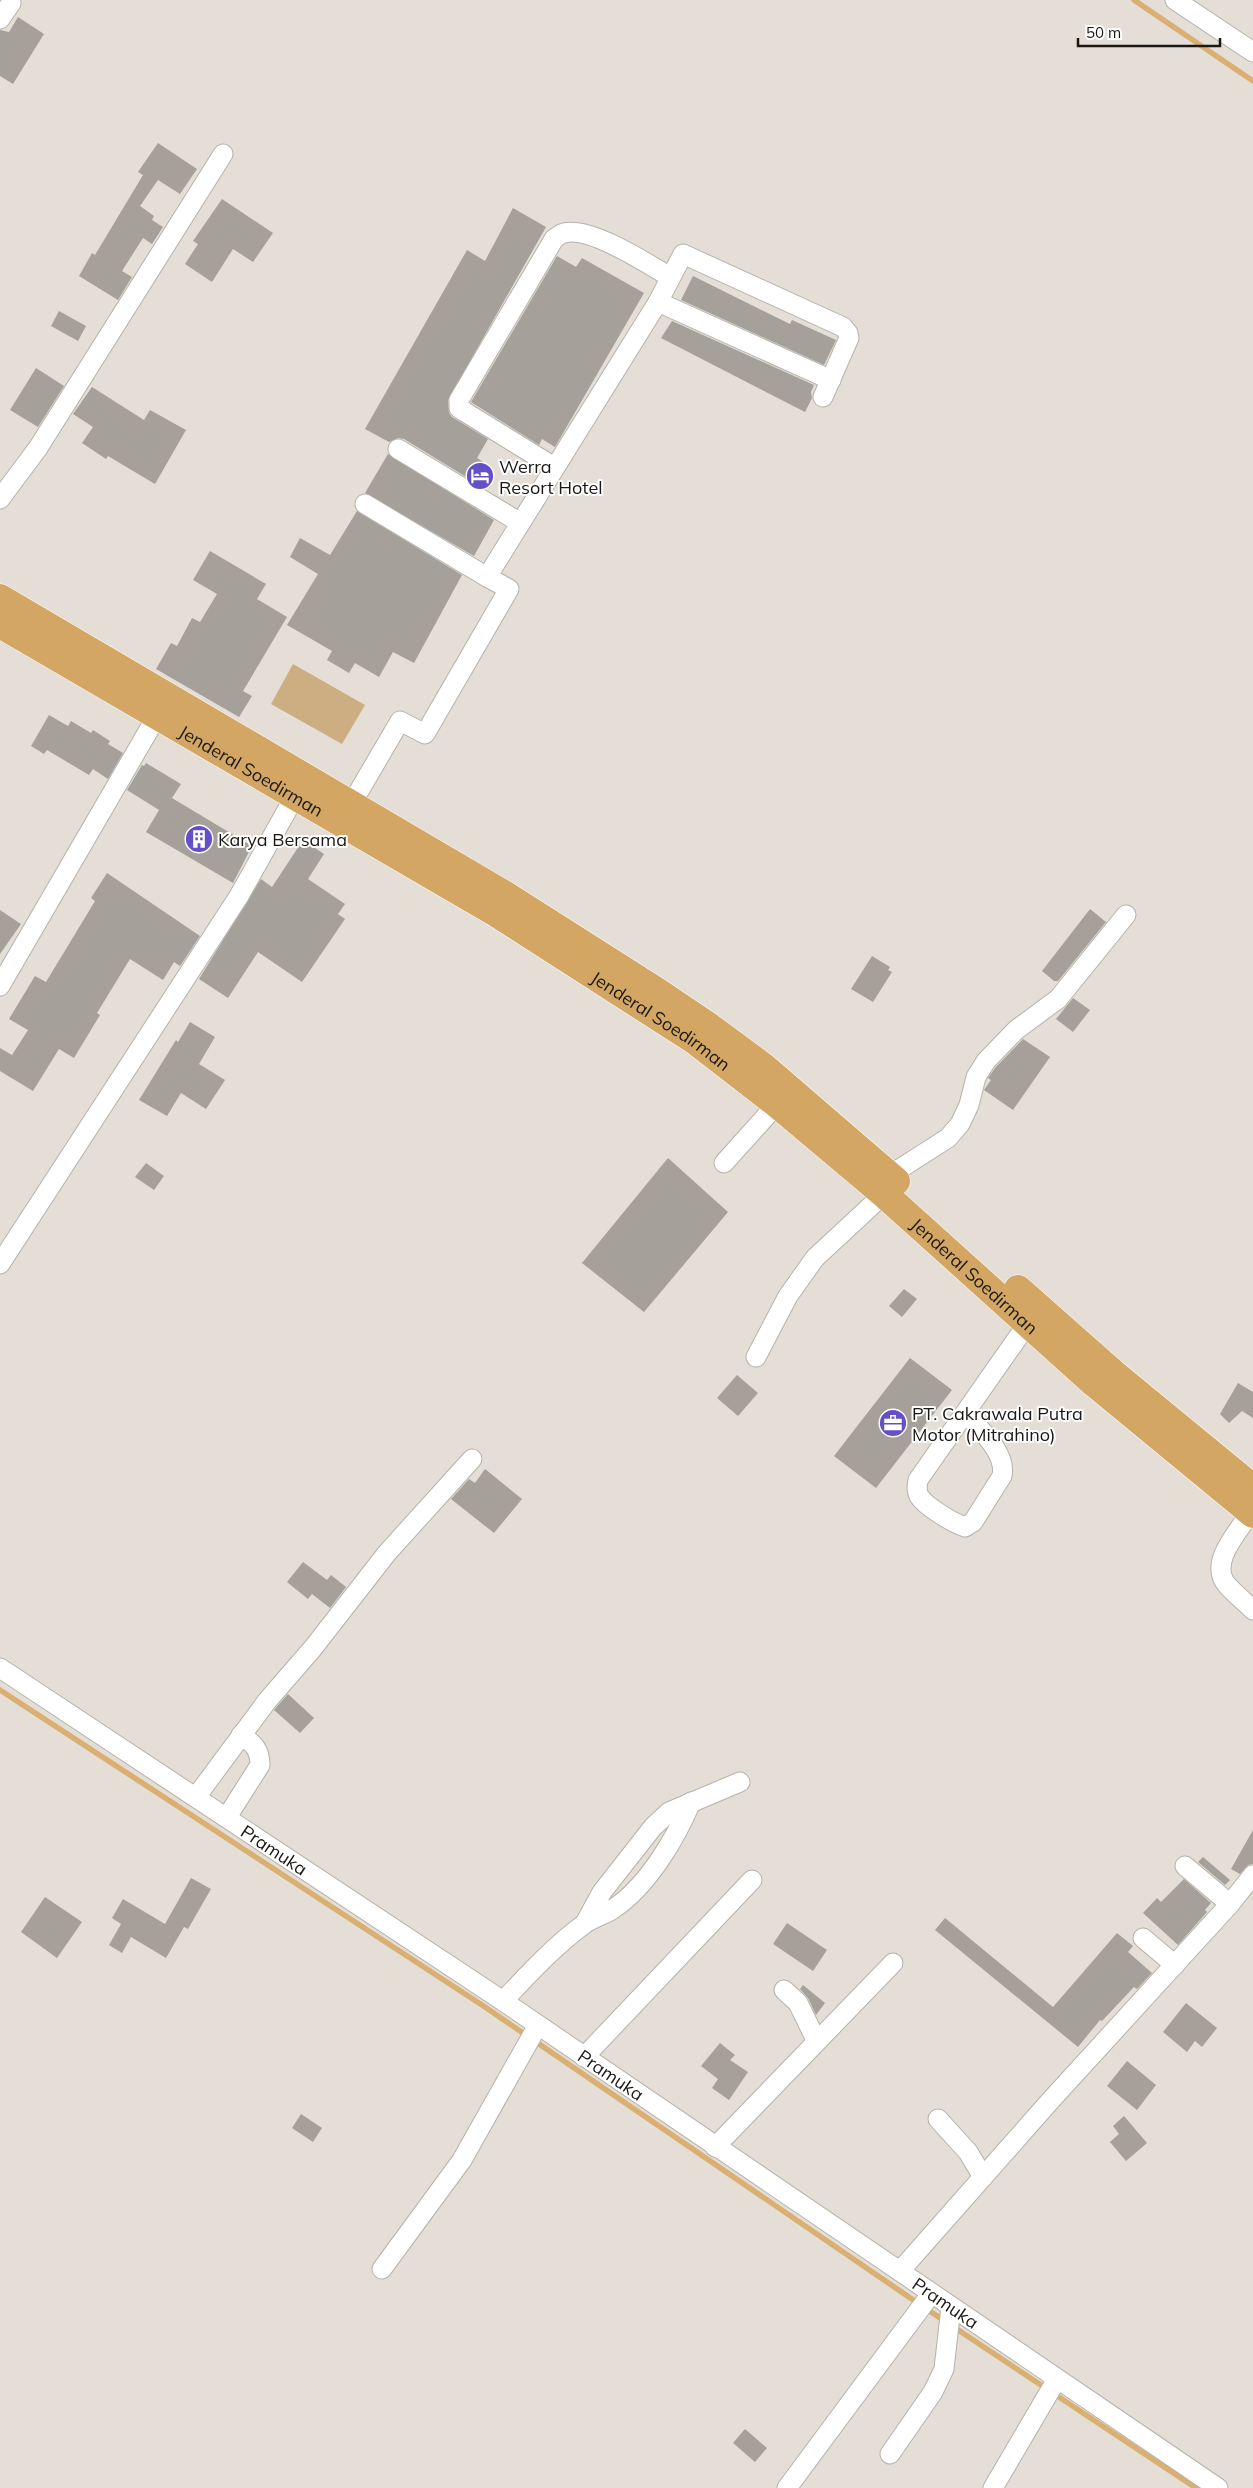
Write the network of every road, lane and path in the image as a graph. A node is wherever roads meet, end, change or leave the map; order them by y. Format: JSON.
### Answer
{"nodes":[{"id":1,"x":1175,"y":0,"type":"edge"},
{"id":2,"x":11,"y":4,"type":"dead end"},
{"id":3,"x":0,"y":19,"type":"edge"},
{"id":4,"x":1253,"y":52,"type":"edge"},
{"id":5,"x":223,"y":154,"type":"dead end"},
{"id":6,"x":670,"y":277,"type":"junction"},
{"id":7,"x":658,"y":302,"type":"junction"},
{"id":8,"x":831,"y":380,"type":"junction"},
{"id":9,"x":823,"y":397,"type":"dead end"},
{"id":10,"x":398,"y":449,"type":"dead end"},
{"id":11,"x":554,"y":467,"type":"junction"},
{"id":12,"x":0,"y":498,"type":"edge"},
{"id":13,"x":364,"y":504,"type":"dead end"},
{"id":14,"x":519,"y":522,"type":"junction"},
{"id":15,"x":487,"y":576,"type":"junction"},
{"id":16,"x":0,"y":598,"type":"edge"},
{"id":17,"x":0,"y":624,"type":"edge"},
{"id":18,"x":156,"y":716,"type":"junction"},
{"id":19,"x":295,"y":796,"type":"junction"},
{"id":20,"x":352,"y":803,"type":"junction"},
{"id":21,"x":1126,"y":915,"type":"dead end"},
{"id":22,"x":0,"y":986,"type":"edge"},
{"id":23,"x":777,"y":1104,"type":"junction"},
{"id":24,"x":724,"y":1163,"type":"dead end"},
{"id":25,"x":887,"y":1185,"type":"junction"},
{"id":26,"x":0,"y":1264,"type":"edge"},
{"id":27,"x":1028,"y":1324,"type":"junction"},
{"id":28,"x":756,"y":1356,"type":"dead end"},
{"id":29,"x":966,"y":1413,"type":"junction"},
{"id":30,"x":472,"y":1459,"type":"dead end"},
{"id":31,"x":1252,"y":1505,"type":"edge"},
{"id":32,"x":1253,"y":1610,"type":"edge"},
{"id":33,"x":0,"y":1668,"type":"edge"},
{"id":34,"x":241,"y":1734,"type":"junction"},
{"id":35,"x":740,"y":1782,"type":"dead end"},
{"id":36,"x":196,"y":1797,"type":"junction"},
{"id":37,"x":691,"y":1802,"type":"junction"},
{"id":38,"x":227,"y":1817,"type":"junction"},
{"id":39,"x":633,"y":1853,"type":"junction"},
{"id":40,"x":1185,"y":1866,"type":"dead end"},
{"id":41,"x":651,"y":1870,"type":"junction"},
{"id":42,"x":1253,"y":1875,"type":"edge"},
{"id":43,"x":752,"y":1880,"type":"dead end"},
{"id":44,"x":1230,"y":1904,"type":"junction"},
{"id":45,"x":584,"y":1923,"type":"junction"},
{"id":46,"x":1143,"y":1938,"type":"dead end"},
{"id":47,"x":892,"y":1963,"type":"dead end"},
{"id":48,"x":1175,"y":1965,"type":"junction"},
{"id":49,"x":784,"y":1990,"type":"dead end"},
{"id":50,"x":503,"y":2001,"type":"junction"},
{"id":51,"x":538,"y":2025,"type":"junction"},
{"id":52,"x":816,"y":2040,"type":"junction"},
{"id":53,"x":584,"y":2057,"type":"junction"},
{"id":54,"x":938,"y":2119,"type":"dead end"},
{"id":55,"x":715,"y":2147,"type":"junction"},
{"id":56,"x":984,"y":2177,"type":"junction"},
{"id":57,"x":382,"y":2269,"type":"dead end"},
{"id":58,"x":900,"y":2272,"type":"junction"},
{"id":59,"x":931,"y":2294,"type":"junction"},
{"id":60,"x":951,"y":2307,"type":"junction"},
{"id":61,"x":1057,"y":2379,"type":"junction"},
{"id":62,"x":890,"y":2454,"type":"dead end"},
{"id":63,"x":787,"y":2488,"type":"edge"},
{"id":64,"x":993,"y":2488,"type":"edge"},
{"id":65,"x":1218,"y":2488,"type":"edge"}],
"edges":[{"from":1,"to":4,"type":"street"},
{"from":2,"to":3,"type":"street"},
{"from":5,"to":12,"type":"street"},
{"from":6,"to":7,"type":"street"},
{"from":6,"to":8,"type":"street"},
{"from":6,"to":11,"type":"street"},
{"from":7,"to":8,"type":"street"},
{"from":7,"to":11,"type":"street"},
{"from":8,"to":9,"type":"street"},
{"from":10,"to":14,"type":"street"},
{"from":11,"to":14,"type":"street"},
{"from":13,"to":15,"type":"street"},
{"from":14,"to":15,"type":"street"},
{"from":15,"to":20,"type":"street"},
{"from":16,"to":20,"type":"highway","name":"Jenderal Soedirman"},
{"from":17,"to":18,"type":"highway","name":"Jenderal Soedirman"},
{"from":18,"to":19,"type":"highway","name":"Jenderal Soedirman"},
{"from":18,"to":22,"type":"street"},
{"from":19,"to":23,"type":"highway","name":"Jenderal Soedirman"},
{"from":19,"to":26,"type":"street"},
{"from":20,"to":25,"type":"highway","name":"Jenderal Soedirman"},
{"from":21,"to":25,"type":"street"},
{"from":23,"to":24,"type":"street"},
{"from":23,"to":25,"type":"highway","name":"Jenderal Soedirman"},
{"from":25,"to":27,"type":"highway","name":"Jenderal Soedirman"},
{"from":25,"to":28,"type":"street"},
{"from":25,"to":31,"type":"highway","name":"Jenderal Soedirman"},
{"from":27,"to":29,"type":"street"},
{"from":27,"to":31,"type":"highway","name":"Jenderal Soedirman"},
{"from":29,"to":29,"type":"street"},
{"from":30,"to":34,"type":"street"},
{"from":31,"to":32,"type":"street"},
{"from":33,"to":36,"type":"street","name":"Pramuka"},
{"from":34,"to":36,"type":"street"},
{"from":34,"to":38,"type":"street"},
{"from":35,"to":37,"type":"street"},
{"from":36,"to":38,"type":"street","name":"Pramuka"},
{"from":37,"to":39,"type":"street"},
{"from":37,"to":41,"type":"street"},
{"from":38,"to":50,"type":"street","name":"Pramuka"},
{"from":39,"to":41,"type":"street"},
{"from":39,"to":45,"type":"street"},
{"from":40,"to":44,"type":"street"},
{"from":41,"to":45,"type":"street"},
{"from":42,"to":44,"type":"street"},
{"from":43,"to":53,"type":"street"},
{"from":44,"to":48,"type":"street"},
{"from":45,"to":50,"type":"street"},
{"from":46,"to":48,"type":"street"},
{"from":47,"to":52,"type":"street"},
{"from":48,"to":56,"type":"street"},
{"from":49,"to":52,"type":"street"},
{"from":50,"to":51,"type":"street","name":"Pramuka"},
{"from":51,"to":53,"type":"street","name":"Pramuka"},
{"from":51,"to":57,"type":"street"},
{"from":52,"to":55,"type":"street"},
{"from":53,"to":55,"type":"street","name":"Pramuka"},
{"from":54,"to":56,"type":"street"},
{"from":55,"to":58,"type":"street","name":"Pramuka"},
{"from":56,"to":58,"type":"street"},
{"from":58,"to":59,"type":"street","name":"Pramuka"},
{"from":59,"to":60,"type":"street","name":"Pramuka"},
{"from":59,"to":63,"type":"street"},
{"from":60,"to":61,"type":"street","name":"Pramuka"},
{"from":60,"to":62,"type":"street"},
{"from":61,"to":64,"type":"street"},
{"from":61,"to":65,"type":"street","name":"Pramuka"}]}
